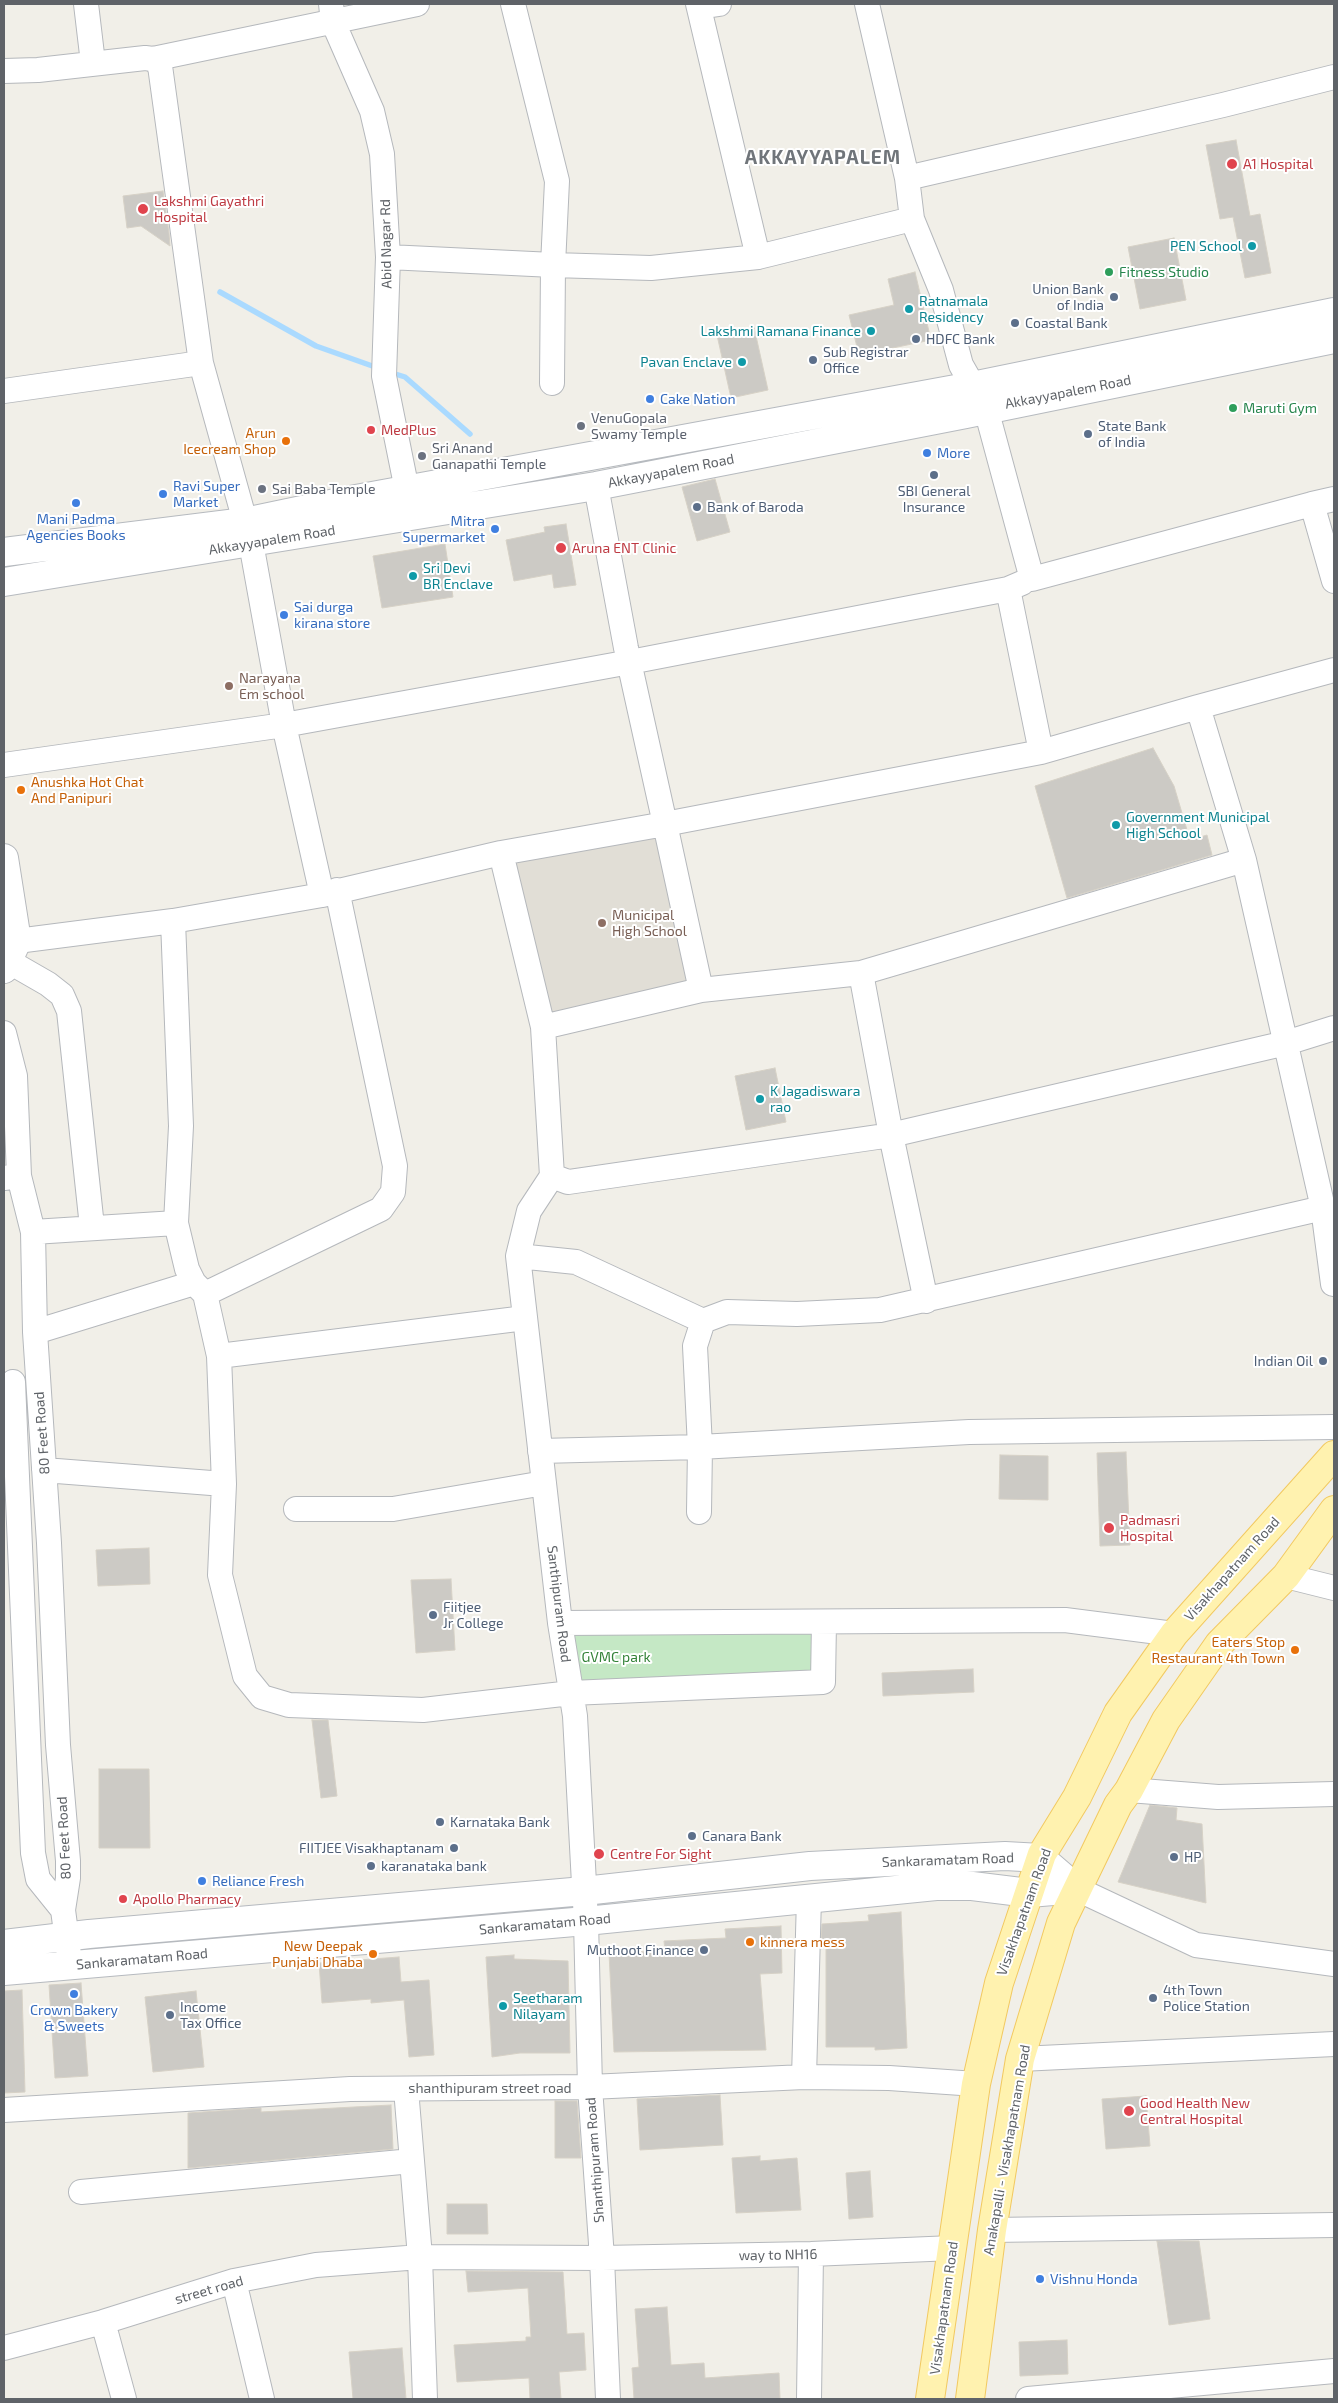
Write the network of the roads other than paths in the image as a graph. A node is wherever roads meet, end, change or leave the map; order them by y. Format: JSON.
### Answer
{"nodes":[{"id":1,"x":86,"y":4,"type":"edge"},
{"id":2,"x":417,"y":4,"type":"edge"},
{"id":3,"x":514,"y":4,"type":"edge"},
{"id":4,"x":867,"y":4,"type":"edge"},
{"id":5,"x":705,"y":5,"type":"edge"},
{"id":6,"x":332,"y":13,"type":"edge"},
{"id":7,"x":153,"y":59,"type":"junction"},
{"id":8,"x":93,"y":63,"type":"junction"},
{"id":9,"x":4,"y":71,"type":"edge"},
{"id":10,"x":1334,"y":77,"type":"edge"},
{"id":11,"x":906,"y":178,"type":"junction"},
{"id":12,"x":912,"y":219,"type":"junction"},
{"id":13,"x":388,"y":257,"type":"junction"},
{"id":14,"x":758,"y":257,"type":"junction"},
{"id":15,"x":553,"y":265,"type":"junction"},
{"id":16,"x":1334,"y":312,"type":"edge"},
{"id":17,"x":1334,"y":339,"type":"edge"},
{"id":18,"x":202,"y":362,"type":"junction"},
{"id":19,"x":552,"y":382,"type":"dead end"},
{"id":20,"x":972,"y":386,"type":"junction"},
{"id":21,"x":4,"y":391,"type":"edge"},
{"id":22,"x":986,"y":409,"type":"junction"},
{"id":23,"x":596,"y":486,"type":"junction"},
{"id":24,"x":407,"y":490,"type":"junction"},
{"id":25,"x":1323,"y":502,"type":"edge"},
{"id":26,"x":248,"y":533,"type":"junction"},
{"id":27,"x":4,"y":552,"type":"edge"},
{"id":28,"x":1032,"y":579,"type":"junction"},
{"id":29,"x":1334,"y":581,"type":"edge"},
{"id":30,"x":4,"y":582,"type":"edge"},
{"id":31,"x":1008,"y":589,"type":"junction"},
{"id":32,"x":630,"y":662,"type":"junction"},
{"id":33,"x":1334,"y":670,"type":"edge"},
{"id":34,"x":1198,"y":707,"type":"junction"},
{"id":35,"x":284,"y":724,"type":"junction"},
{"id":36,"x":1041,"y":752,"type":"junction"},
{"id":37,"x":4,"y":765,"type":"edge"},
{"id":38,"x":665,"y":824,"type":"junction"},
{"id":39,"x":501,"y":853,"type":"junction"},
{"id":40,"x":4,"y":858,"type":"edge"},
{"id":41,"x":1244,"y":860,"type":"junction"},
{"id":42,"x":330,"y":893,"type":"junction"},
{"id":43,"x":173,"y":921,"type":"junction"},
{"id":44,"x":10,"y":957,"type":"edge"},
{"id":45,"x":862,"y":973,"type":"junction"},
{"id":46,"x":701,"y":990,"type":"junction"},
{"id":47,"x":543,"y":1027,"type":"junction"},
{"id":48,"x":1334,"y":1028,"type":"edge"},
{"id":49,"x":4,"y":1033,"type":"edge"},
{"id":50,"x":1286,"y":1043,"type":"junction"},
{"id":51,"x":891,"y":1135,"type":"junction"},
{"id":52,"x":552,"y":1176,"type":"junction"},
{"id":53,"x":12,"y":1177,"type":"edge"},
{"id":54,"x":1323,"y":1208,"type":"junction"},
{"id":55,"x":176,"y":1223,"type":"junction"},
{"id":56,"x":92,"y":1227,"type":"junction"},
{"id":57,"x":33,"y":1232,"type":"junction"},
{"id":58,"x":518,"y":1256,"type":"junction"},
{"id":59,"x":1333,"y":1284,"type":"edge"},
{"id":60,"x":200,"y":1288,"type":"junction"},
{"id":61,"x":926,"y":1301,"type":"junction"},
{"id":62,"x":525,"y":1318,"type":"junction"},
{"id":63,"x":703,"y":1321,"type":"junction"},
{"id":64,"x":35,"y":1332,"type":"junction"},
{"id":65,"x":219,"y":1356,"type":"junction"},
{"id":66,"x":38,"y":1379,"type":"junction"},
{"id":67,"x":8,"y":1382,"type":"edge"},
{"id":68,"x":1334,"y":1427,"type":"edge"},
{"id":69,"x":700,"y":1447,"type":"junction"},
{"id":70,"x":540,"y":1451,"type":"junction"},
{"id":71,"x":1334,"y":1455,"type":"edge"},
{"id":72,"x":44,"y":1470,"type":"junction"},
{"id":73,"x":544,"y":1483,"type":"junction"},
{"id":74,"x":224,"y":1484,"type":"junction"},
{"id":75,"x":296,"y":1509,"type":"dead end"},
{"id":76,"x":1334,"y":1510,"type":"edge"},
{"id":77,"x":699,"y":1512,"type":"dead end"},
{"id":78,"x":1286,"y":1576,"type":"junction"},
{"id":79,"x":1334,"y":1588,"type":"edge"},
{"id":80,"x":824,"y":1622,"type":"junction"},
{"id":81,"x":560,"y":1623,"type":"junction"},
{"id":82,"x":1174,"y":1634,"type":"junction"},
{"id":83,"x":571,"y":1693,"type":"junction"},
{"id":84,"x":1130,"y":1790,"type":"junction"},
{"id":85,"x":1334,"y":1794,"type":"edge"},
{"id":86,"x":1041,"y":1858,"type":"junction"},
{"id":87,"x":1077,"y":1889,"type":"junction"},
{"id":88,"x":584,"y":1891,"type":"junction"},
{"id":89,"x":1029,"y":1892,"type":"junction"},
{"id":90,"x":809,"y":1898,"type":"junction"},
{"id":91,"x":63,"y":1910,"type":"junction"},
{"id":92,"x":586,"y":1921,"type":"junction"},
{"id":93,"x":67,"y":1936,"type":"junction"},
{"id":94,"x":4,"y":1944,"type":"edge"},
{"id":95,"x":1334,"y":1964,"type":"edge"},
{"id":96,"x":69,"y":1966,"type":"junction"},
{"id":97,"x":4,"y":1972,"type":"edge"},
{"id":98,"x":1334,"y":2044,"type":"edge"},
{"id":99,"x":1020,"y":2059,"type":"junction"},
{"id":100,"x":804,"y":2078,"type":"junction"},
{"id":101,"x":976,"y":2084,"type":"junction"},
{"id":102,"x":590,"y":2088,"type":"junction"},
{"id":103,"x":406,"y":2089,"type":"junction"},
{"id":104,"x":4,"y":2110,"type":"edge"},
{"id":105,"x":412,"y":2161,"type":"junction"},
{"id":106,"x":81,"y":2192,"type":"dead end"},
{"id":107,"x":1334,"y":2225,"type":"edge"},
{"id":108,"x":992,"y":2230,"type":"junction"},
{"id":109,"x":953,"y":2248,"type":"junction"},
{"id":110,"x":810,"y":2254,"type":"junction"},
{"id":111,"x":420,"y":2257,"type":"junction"},
{"id":112,"x":602,"y":2258,"type":"junction"},
{"id":113,"x":234,"y":2281,"type":"junction"},
{"id":114,"x":103,"y":2322,"type":"junction"},
{"id":115,"x":4,"y":2348,"type":"edge"},
{"id":116,"x":1334,"y":2371,"type":"edge"},
{"id":117,"x":124,"y":2399,"type":"edge"},
{"id":118,"x":262,"y":2399,"type":"edge"},
{"id":119,"x":426,"y":2399,"type":"edge"},
{"id":120,"x":608,"y":2399,"type":"edge"},
{"id":121,"x":809,"y":2399,"type":"edge"},
{"id":122,"x":930,"y":2399,"type":"edge"},
{"id":123,"x":970,"y":2399,"type":"edge"},
{"id":124,"x":1028,"y":2399,"type":"edge"}],
"edges":[{"from":1,"to":8,"type":"street"},
{"from":2,"to":6,"type":"street"},
{"from":3,"to":15,"type":"street"},
{"from":4,"to":11,"type":"street"},
{"from":5,"to":14,"type":"street"},
{"from":6,"to":7,"type":"street"},
{"from":6,"to":13,"type":"street","name":"Abid Nagar Rd"},
{"from":7,"to":8,"type":"street"},
{"from":7,"to":18,"type":"street"},
{"from":8,"to":9,"type":"street"},
{"from":10,"to":11,"type":"street"},
{"from":11,"to":12,"type":"street"},
{"from":12,"to":14,"type":"street"},
{"from":12,"to":20,"type":"street"},
{"from":13,"to":15,"type":"street"},
{"from":13,"to":24,"type":"street","name":"Abid Nagar Rd"},
{"from":14,"to":15,"type":"street"},
{"from":15,"to":19,"type":"street"},
{"from":16,"to":20,"type":"main road"},
{"from":17,"to":22,"type":"main road","name":"Akkayyapalem Road"},
{"from":18,"to":21,"type":"street"},
{"from":18,"to":26,"type":"street"},
{"from":20,"to":22,"type":"street"},
{"from":20,"to":24,"type":"main road"},
{"from":22,"to":23,"type":"main road","name":"Akkayyapalem Road"},
{"from":22,"to":28,"type":"street"},
{"from":23,"to":26,"type":"main road","name":"Akkayyapalem Road"},
{"from":23,"to":32,"type":"street"},
{"from":24,"to":26,"type":"main road"},
{"from":25,"to":28,"type":"street"},
{"from":25,"to":29,"type":"street"},
{"from":26,"to":27,"type":"main road","name":"Akkayyapalem Road"},
{"from":26,"to":30,"type":"main road","name":"Akkayyapalem Road"},
{"from":26,"to":35,"type":"street"},
{"from":28,"to":31,"type":"street"},
{"from":31,"to":32,"type":"street"},
{"from":31,"to":36,"type":"street"},
{"from":32,"to":35,"type":"street"},
{"from":32,"to":38,"type":"street"},
{"from":33,"to":34,"type":"street"},
{"from":34,"to":36,"type":"street"},
{"from":34,"to":41,"type":"street"},
{"from":35,"to":37,"type":"street"},
{"from":35,"to":42,"type":"street"},
{"from":36,"to":38,"type":"street"},
{"from":38,"to":39,"type":"street"},
{"from":38,"to":46,"type":"street"},
{"from":39,"to":42,"type":"street"},
{"from":39,"to":47,"type":"street"},
{"from":40,"to":44,"type":"main road"},
{"from":41,"to":45,"type":"street"},
{"from":41,"to":50,"type":"street"},
{"from":42,"to":43,"type":"street"},
{"from":42,"to":60,"type":"street"},
{"from":43,"to":44,"type":"street"},
{"from":43,"to":55,"type":"street"},
{"from":44,"to":56,"type":"street"},
{"from":45,"to":46,"type":"street"},
{"from":45,"to":51,"type":"street"},
{"from":46,"to":47,"type":"street"},
{"from":47,"to":52,"type":"street"},
{"from":48,"to":50,"type":"street"},
{"from":49,"to":53,"type":"street","name":"80 Feet Road"},
{"from":50,"to":51,"type":"street"},
{"from":50,"to":54,"type":"street"},
{"from":51,"to":52,"type":"street"},
{"from":51,"to":61,"type":"street"},
{"from":52,"to":58,"type":"street","name":"Santhipuram Road"},
{"from":53,"to":57,"type":"street","name":"80 Feet Road"},
{"from":54,"to":59,"type":"street"},
{"from":54,"to":61,"type":"street"},
{"from":55,"to":56,"type":"street"},
{"from":55,"to":60,"type":"street"},
{"from":56,"to":57,"type":"street"},
{"from":57,"to":64,"type":"street","name":"80 Feet Road"},
{"from":58,"to":62,"type":"street","name":"Santhipuram Road"},
{"from":58,"to":63,"type":"street"},
{"from":60,"to":64,"type":"street"},
{"from":60,"to":65,"type":"street"},
{"from":61,"to":63,"type":"street"},
{"from":62,"to":65,"type":"street"},
{"from":62,"to":70,"type":"street","name":"Santhipuram Road"},
{"from":63,"to":69,"type":"street"},
{"from":64,"to":66,"type":"street","name":"80 Feet Road"},
{"from":65,"to":74,"type":"street"},
{"from":66,"to":67,"type":"street"},
{"from":66,"to":72,"type":"street","name":"80 Feet Road"},
{"from":67,"to":91,"type":"street","name":"80 Feet Road"},
{"from":68,"to":69,"type":"street"},
{"from":69,"to":70,"type":"street"},
{"from":69,"to":77,"type":"street"},
{"from":70,"to":73,"type":"street","name":"Santhipuram Road"},
{"from":71,"to":82,"type":"main road","name":"Visakhapatnam Road"},
{"from":72,"to":74,"type":"street"},
{"from":72,"to":91,"type":"street","name":"80 Feet Road"},
{"from":73,"to":75,"type":"street"},
{"from":73,"to":81,"type":"street","name":"Santhipuram Road"},
{"from":74,"to":83,"type":"street"},
{"from":76,"to":78,"type":"main road","name":"Anakapalli - Visakhapatnam Road"},
{"from":78,"to":79,"type":"street"},
{"from":78,"to":84,"type":"main road","name":"Anakapalli - Visakhapatnam Road"},
{"from":80,"to":81,"type":"street"},
{"from":80,"to":82,"type":"street"},
{"from":80,"to":83,"type":"street"},
{"from":81,"to":83,"type":"street","name":"Santhipuram Road"},
{"from":82,"to":86,"type":"main road","name":"Visakhapatnam Road"},
{"from":83,"to":88,"type":"street","name":"Santhipuram Road"},
{"from":84,"to":85,"type":"street"},
{"from":84,"to":87,"type":"main road","name":"Anakapalli - Visakhapatnam Road"},
{"from":86,"to":87,"type":"main road"},
{"from":86,"to":88,"type":"main road","name":"Sankaramatam Road"},
{"from":86,"to":89,"type":"main road","name":"Visakhapatnam Road"},
{"from":87,"to":89,"type":"main road","name":"Sankaramatam Road"},
{"from":87,"to":95,"type":"street"},
{"from":87,"to":99,"type":"main road","name":"Anakapalli - Visakhapatnam Road"},
{"from":88,"to":92,"type":"street","name":"Shanthipuram Road"},
{"from":88,"to":93,"type":"main road","name":"Sankaramatam Road"},
{"from":89,"to":90,"type":"main road","name":"Sankaramatam Road"},
{"from":89,"to":101,"type":"main road","name":"Visakhapatnam Road"},
{"from":90,"to":92,"type":"main road","name":"Sankaramatam Road"},
{"from":90,"to":100,"type":"street"},
{"from":91,"to":93,"type":"street"},
{"from":92,"to":96,"type":"main road","name":"Sankaramatam Road"},
{"from":92,"to":102,"type":"street","name":"Shanthipuram Road"},
{"from":93,"to":94,"type":"main road","name":"Sankaramatam Road"},
{"from":93,"to":96,"type":"street"},
{"from":96,"to":97,"type":"main road","name":"Sankaramatam Road"},
{"from":98,"to":99,"type":"street"},
{"from":99,"to":108,"type":"main road","name":"Anakapalli - Visakhapatnam Road"},
{"from":100,"to":101,"type":"street","name":"shanthipuram street road"},
{"from":100,"to":102,"type":"street","name":"shanthipuram street road"},
{"from":101,"to":109,"type":"main road","name":"Visakhapatnam Road"},
{"from":102,"to":103,"type":"street","name":"shanthipuram street road"},
{"from":102,"to":112,"type":"street","name":"Shanthipuram Road"},
{"from":103,"to":104,"type":"street","name":"shanthipuram street road"},
{"from":103,"to":105,"type":"street"},
{"from":105,"to":106,"type":"street"},
{"from":105,"to":111,"type":"street"},
{"from":107,"to":108,"type":"street"},
{"from":108,"to":123,"type":"main road","name":"Anakapalli - Visakhapatnam Road"},
{"from":109,"to":110,"type":"street","name":"way to NH16"},
{"from":109,"to":122,"type":"main road","name":"Visakhapatnam Road"},
{"from":110,"to":112,"type":"street","name":"way to NH16"},
{"from":110,"to":121,"type":"street"},
{"from":111,"to":112,"type":"street","name":"street road"},
{"from":111,"to":113,"type":"street","name":"street road"},
{"from":111,"to":119,"type":"street"},
{"from":112,"to":120,"type":"street","name":"Shanthipuram Road"},
{"from":113,"to":114,"type":"street","name":"street road"},
{"from":113,"to":118,"type":"street"},
{"from":114,"to":115,"type":"street","name":"street road"},
{"from":114,"to":117,"type":"street"},
{"from":116,"to":124,"type":"street"}]}
